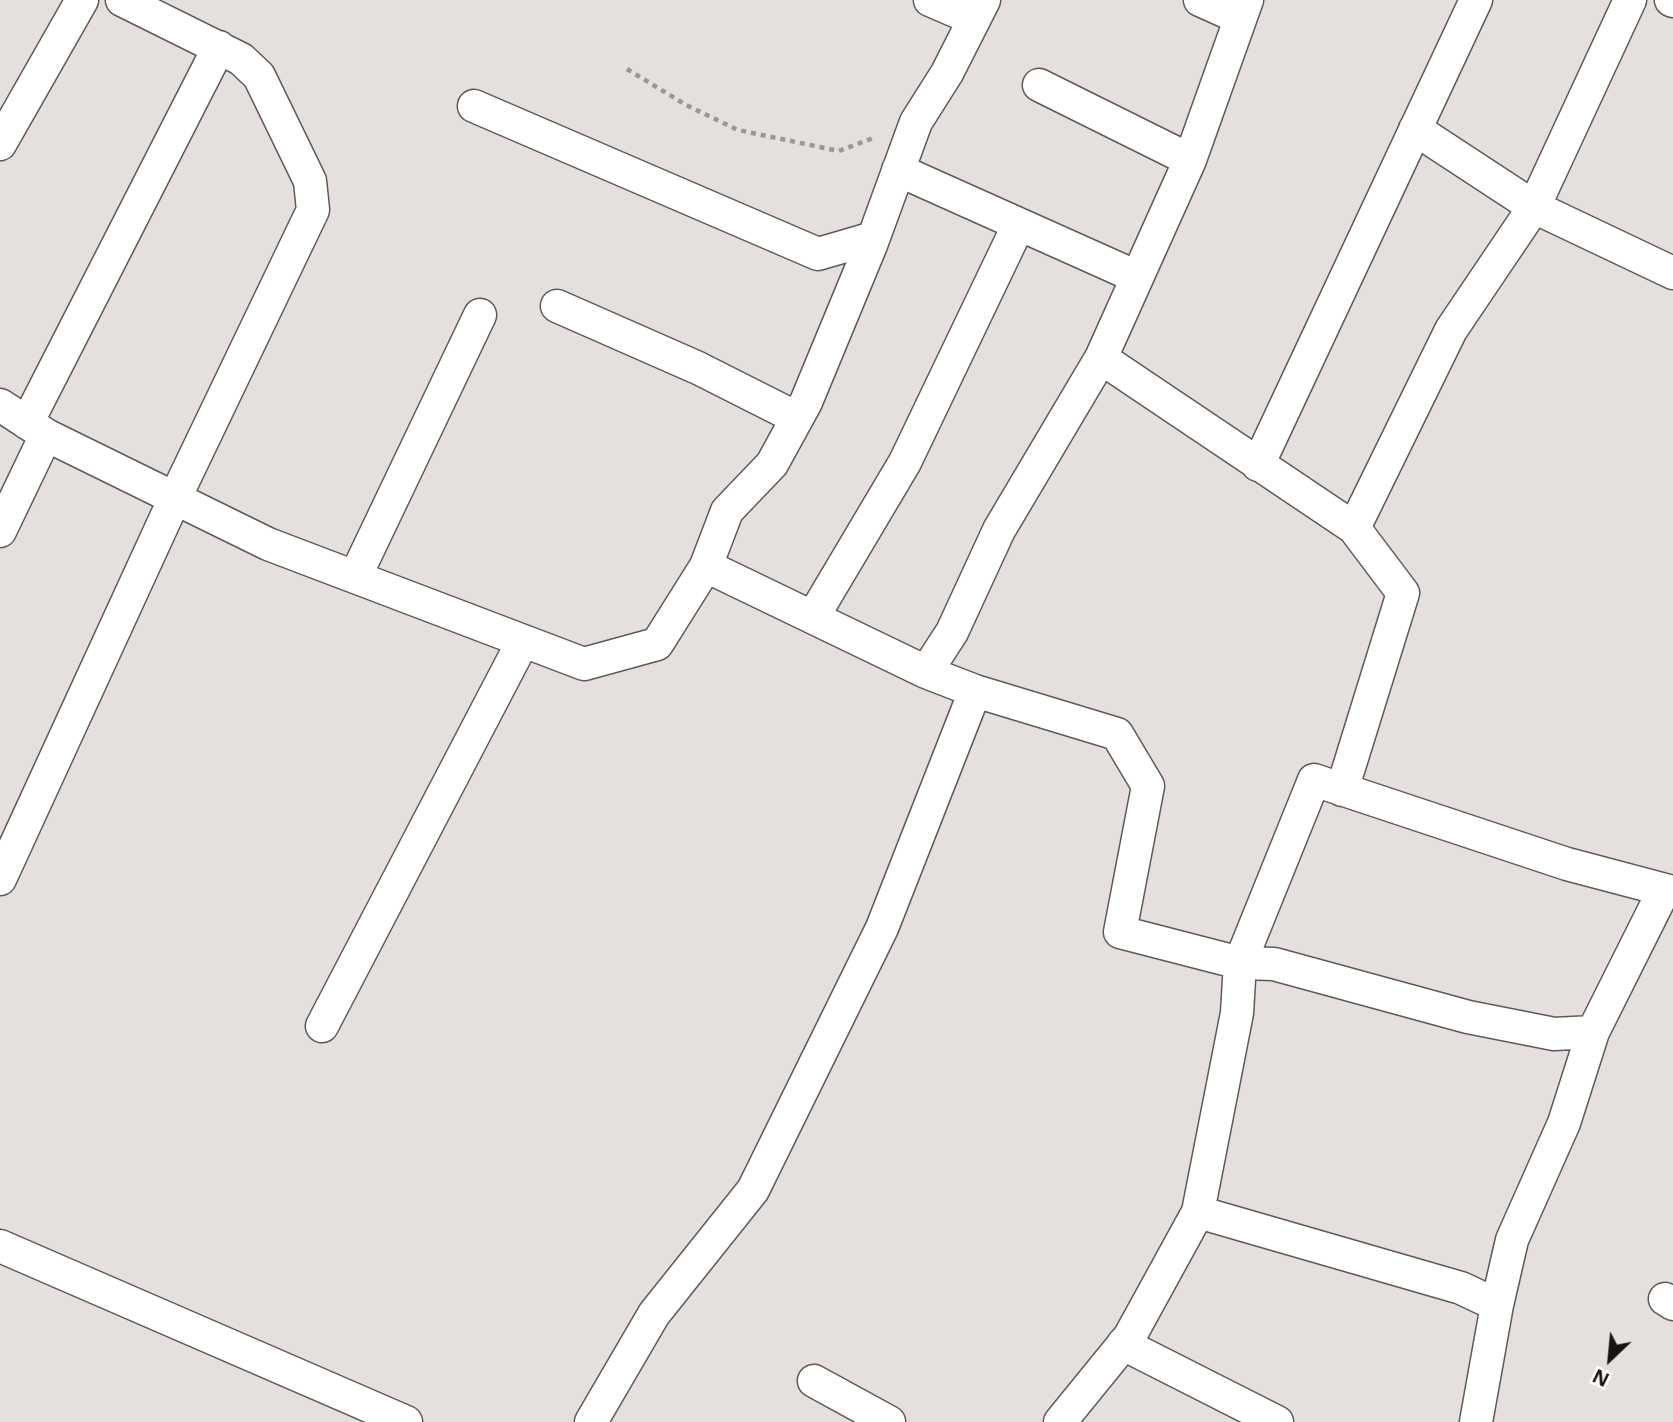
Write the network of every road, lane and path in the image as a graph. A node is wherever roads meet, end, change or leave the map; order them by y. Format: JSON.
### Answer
{"nodes":[{"id":1,"x":82,"y":0,"type":"edge"},
{"id":2,"x":122,"y":0,"type":"edge"},
{"id":3,"x":930,"y":0,"type":"edge"},
{"id":4,"x":1200,"y":0,"type":"edge"},
{"id":5,"x":1476,"y":0,"type":"edge"},
{"id":6,"x":1630,"y":0,"type":"edge"},
{"id":7,"x":1243,"y":9,"type":"edge"},
{"id":8,"x":979,"y":10,"type":"edge"},
{"id":9,"x":219,"y":47,"type":"junction"},
{"id":10,"x":627,"y":69,"type":"dead end"},
{"id":11,"x":1039,"y":85,"type":"dead end"},
{"id":12,"x":474,"y":106,"type":"dead end"},
{"id":13,"x":916,"y":122,"type":"junction"},
{"id":14,"x":1415,"y":130,"type":"junction"},
{"id":15,"x":0,"y":144,"type":"edge"},
{"id":16,"x":1190,"y":160,"type":"junction"},
{"id":17,"x":898,"y":170,"type":"junction"},
{"id":18,"x":1534,"y":207,"type":"junction"},
{"id":19,"x":1018,"y":226,"type":"junction"},
{"id":20,"x":873,"y":238,"type":"junction"},
{"id":21,"x":1673,"y":273,"type":"edge"},
{"id":22,"x":1137,"y":277,"type":"junction"},
{"id":23,"x":556,"y":306,"type":"dead end"},
{"id":24,"x":480,"y":315,"type":"dead end"},
{"id":25,"x":1101,"y":358,"type":"junction"},
{"id":26,"x":0,"y":405,"type":"edge"},
{"id":27,"x":797,"y":418,"type":"junction"},
{"id":28,"x":36,"y":429,"type":"junction"},
{"id":29,"x":1258,"y":465,"type":"junction"},
{"id":30,"x":174,"y":500,"type":"junction"},
{"id":31,"x":1354,"y":528,"type":"junction"},
{"id":32,"x":0,"y":531,"type":"edge"},
{"id":33,"x":706,"y":566,"type":"junction"},
{"id":34,"x":355,"y":577,"type":"junction"},
{"id":35,"x":813,"y":617,"type":"junction"},
{"id":36,"x":523,"y":641,"type":"junction"},
{"id":37,"x":926,"y":672,"type":"junction"},
{"id":38,"x":975,"y":691,"type":"junction"},
{"id":39,"x":1342,"y":790,"type":"junction"},
{"id":40,"x":0,"y":879,"type":"edge"},
{"id":41,"x":1668,"y":891,"type":"edge"},
{"id":42,"x":1240,"y":963,"type":"junction"},
{"id":43,"x":321,"y":1026,"type":"dead end"},
{"id":44,"x":1593,"y":1032,"type":"junction"},
{"id":45,"x":1198,"y":1212,"type":"junction"},
{"id":46,"x":0,"y":1246,"type":"edge"},
{"id":47,"x":1497,"y":1305,"type":"junction"},
{"id":48,"x":1123,"y":1344,"type":"junction"},
{"id":49,"x":814,"y":1381,"type":"dead end"},
{"id":50,"x":406,"y":1422,"type":"edge"},
{"id":51,"x":591,"y":1422,"type":"edge"},
{"id":52,"x":889,"y":1422,"type":"edge"},
{"id":53,"x":1060,"y":1422,"type":"edge"},
{"id":54,"x":1277,"y":1422,"type":"edge"},
{"id":55,"x":1476,"y":1422,"type":"edge"}],
"edges":[{"from":1,"to":15,"type":"street"},
{"from":2,"to":9,"type":"street"},
{"from":3,"to":8,"type":"street"},
{"from":4,"to":7,"type":"street"},
{"from":5,"to":14,"type":"street"},
{"from":6,"to":18,"type":"street"},
{"from":7,"to":16,"type":"street"},
{"from":8,"to":13,"type":"street"},
{"from":9,"to":28,"type":"street"},
{"from":9,"to":30,"type":"street"},
{"from":10,"to":13,"type":"path"},
{"from":11,"to":16,"type":"street"},
{"from":12,"to":20,"type":"street"},
{"from":13,"to":17,"type":"street"},
{"from":14,"to":18,"type":"street"},
{"from":14,"to":29,"type":"street"},
{"from":16,"to":22,"type":"street"},
{"from":17,"to":19,"type":"street"},
{"from":17,"to":20,"type":"street"},
{"from":18,"to":21,"type":"street"},
{"from":18,"to":31,"type":"street"},
{"from":19,"to":22,"type":"street"},
{"from":19,"to":35,"type":"street"},
{"from":20,"to":27,"type":"street"},
{"from":22,"to":25,"type":"street"},
{"from":23,"to":27,"type":"street"},
{"from":24,"to":34,"type":"street"},
{"from":25,"to":29,"type":"street"},
{"from":25,"to":37,"type":"street"},
{"from":26,"to":28,"type":"street"},
{"from":27,"to":33,"type":"street"},
{"from":28,"to":30,"type":"street"},
{"from":28,"to":32,"type":"street"},
{"from":29,"to":31,"type":"street"},
{"from":30,"to":34,"type":"street"},
{"from":30,"to":40,"type":"street"},
{"from":31,"to":39,"type":"street"},
{"from":33,"to":35,"type":"street"},
{"from":33,"to":36,"type":"street"},
{"from":34,"to":36,"type":"street"},
{"from":35,"to":37,"type":"street"},
{"from":36,"to":43,"type":"street"},
{"from":37,"to":38,"type":"street"},
{"from":38,"to":42,"type":"street"},
{"from":38,"to":51,"type":"street"},
{"from":39,"to":41,"type":"street"},
{"from":39,"to":42,"type":"street"},
{"from":41,"to":44,"type":"street"},
{"from":42,"to":44,"type":"street"},
{"from":42,"to":45,"type":"street"},
{"from":44,"to":47,"type":"street"},
{"from":45,"to":47,"type":"street"},
{"from":45,"to":48,"type":"street"},
{"from":46,"to":50,"type":"street"},
{"from":47,"to":55,"type":"street"},
{"from":48,"to":53,"type":"street"},
{"from":48,"to":54,"type":"street"},
{"from":49,"to":52,"type":"street"}]}
